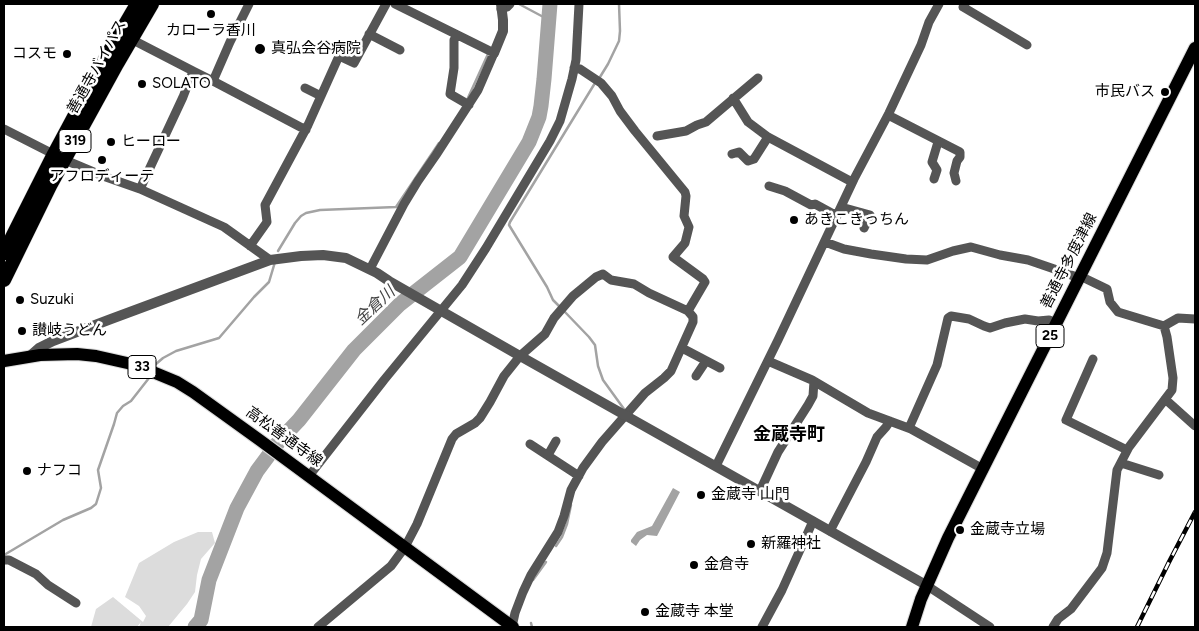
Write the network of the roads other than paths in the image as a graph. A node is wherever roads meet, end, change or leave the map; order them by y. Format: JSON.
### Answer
{"nodes":[{"id":1,"x":137,"y":4,"type":"edge"},
{"id":2,"x":152,"y":4,"type":"edge"},
{"id":3,"x":249,"y":4,"type":"edge"},
{"id":4,"x":386,"y":4,"type":"edge"},
{"id":5,"x":395,"y":4,"type":"edge"},
{"id":6,"x":579,"y":4,"type":"edge"},
{"id":7,"x":939,"y":4,"type":"edge"},
{"id":8,"x":965,"y":4,"type":"edge"},
{"id":9,"x":504,"y":5,"type":"edge"},
{"id":10,"x":369,"y":34,"type":"junction"},
{"id":11,"x":457,"y":34,"type":"junction"},
{"id":12,"x":131,"y":40,"type":"junction"},
{"id":13,"x":1027,"y":45,"type":"dead end"},
{"id":14,"x":1195,"y":48,"type":"edge"},
{"id":15,"x":400,"y":50,"type":"dead end"},
{"id":16,"x":494,"y":54,"type":"junction"},
{"id":17,"x":574,"y":68,"type":"junction"},
{"id":18,"x":193,"y":71,"type":"junction"},
{"id":19,"x":758,"y":78,"type":"dead end"},
{"id":20,"x":213,"y":81,"type":"junction"},
{"id":21,"x":305,"y":88,"type":"dead end"},
{"id":22,"x":321,"y":96,"type":"junction"},
{"id":23,"x":733,"y":98,"type":"junction"},
{"id":24,"x":467,"y":103,"type":"junction"},
{"id":25,"x":888,"y":115,"type":"junction"},
{"id":26,"x":4,"y":129,"type":"edge"},
{"id":27,"x":306,"y":130,"type":"junction"},
{"id":28,"x":657,"y":136,"type":"dead end"},
{"id":29,"x":768,"y":137,"type":"junction"},
{"id":30,"x":938,"y":142,"type":"junction"},
{"id":31,"x":732,"y":154,"type":"dead end"},
{"id":32,"x":59,"y":157,"type":"junction"},
{"id":33,"x":934,"y":179,"type":"dead end"},
{"id":34,"x":956,"y":180,"type":"dead end"},
{"id":35,"x":852,"y":182,"type":"junction"},
{"id":36,"x":770,"y":186,"type":"dead end"},
{"id":37,"x":140,"y":189,"type":"junction"},
{"id":38,"x":841,"y":207,"type":"junction"},
{"id":39,"x":837,"y":216,"type":"junction"},
{"id":40,"x":864,"y":228,"type":"dead end"},
{"id":41,"x":825,"y":242,"type":"junction"},
{"id":42,"x":250,"y":246,"type":"junction"},
{"id":43,"x":4,"y":253,"type":"edge"},
{"id":44,"x":270,"y":260,"type":"junction"},
{"id":45,"x":370,"y":269,"type":"junction"},
{"id":46,"x":1079,"y":277,"type":"junction"},
{"id":47,"x":4,"y":280,"type":"edge"},
{"id":48,"x":441,"y":310,"type":"junction"},
{"id":49,"x":688,"y":311,"type":"junction"},
{"id":50,"x":1195,"y":319,"type":"edge"},
{"id":51,"x":1056,"y":323,"type":"junction"},
{"id":52,"x":1164,"y":326,"type":"junction"},
{"id":53,"x":74,"y":333,"type":"junction"},
{"id":54,"x":682,"y":348,"type":"junction"},
{"id":55,"x":77,"y":354,"type":"junction"},
{"id":56,"x":30,"y":356,"type":"junction"},
{"id":57,"x":520,"y":356,"type":"junction"},
{"id":58,"x":1093,"y":359,"type":"dead end"},
{"id":59,"x":4,"y":361,"type":"edge"},
{"id":60,"x":706,"y":361,"type":"junction"},
{"id":61,"x":768,"y":361,"type":"junction"},
{"id":62,"x":720,"y":368,"type":"dead end"},
{"id":63,"x":696,"y":376,"type":"dead end"},
{"id":64,"x":814,"y":381,"type":"junction"},
{"id":65,"x":1165,"y":399,"type":"junction"},
{"id":66,"x":626,"y":416,"type":"junction"},
{"id":67,"x":890,"y":421,"type":"junction"},
{"id":68,"x":1195,"y":426,"type":"edge"},
{"id":69,"x":909,"y":428,"type":"junction"},
{"id":70,"x":556,"y":441,"type":"dead end"},
{"id":71,"x":530,"y":444,"type":"dead end"},
{"id":72,"x":1127,"y":450,"type":"junction"},
{"id":73,"x":548,"y":455,"type":"junction"},
{"id":74,"x":1121,"y":463,"type":"junction"},
{"id":75,"x":716,"y":466,"type":"junction"},
{"id":76,"x":983,"y":469,"type":"junction"},
{"id":77,"x":1160,"y":475,"type":"dead end"},
{"id":78,"x":308,"y":476,"type":"junction"},
{"id":79,"x":579,"y":476,"type":"junction"},
{"id":80,"x":760,"y":491,"type":"junction"},
{"id":81,"x":813,"y":521,"type":"junction"},
{"id":82,"x":830,"y":531,"type":"junction"},
{"id":83,"x":405,"y":547,"type":"junction"},
{"id":84,"x":4,"y":560,"type":"edge"},
{"id":85,"x":926,"y":585,"type":"junction"},
{"id":86,"x":76,"y":603,"type":"dead end"},
{"id":87,"x":318,"y":627,"type":"edge"},
{"id":88,"x":512,"y":627,"type":"edge"},
{"id":89,"x":762,"y":627,"type":"edge"},
{"id":90,"x":912,"y":627,"type":"edge"},
{"id":91,"x":990,"y":627,"type":"edge"},
{"id":92,"x":1053,"y":627,"type":"edge"}],
"edges":[{"from":1,"to":32,"type":"highway","name":"善通寺バイパス","number":"319"},
{"from":2,"to":12,"type":"highway","name":"善通寺バイパス","number":"319"},
{"from":3,"to":20,"type":"street"},
{"from":4,"to":10,"type":"street"},
{"from":5,"to":11,"type":"street"},
{"from":6,"to":17,"type":"street"},
{"from":7,"to":25,"type":"street"},
{"from":8,"to":13,"type":"street"},
{"from":9,"to":16,"type":"street"},
{"from":10,"to":15,"type":"street"},
{"from":10,"to":22,"type":"street"},
{"from":11,"to":16,"type":"street"},
{"from":11,"to":24,"type":"street"},
{"from":12,"to":18,"type":"street"},
{"from":12,"to":32,"type":"highway","name":"善通寺バイパス","number":"319"},
{"from":14,"to":46,"type":"main road","name":"善通寺多度津線","number":"25"},
{"from":16,"to":24,"type":"street"},
{"from":17,"to":48,"type":"street"},
{"from":17,"to":49,"type":"street"},
{"from":18,"to":20,"type":"street"},
{"from":18,"to":37,"type":"street"},
{"from":19,"to":23,"type":"street"},
{"from":20,"to":27,"type":"street"},
{"from":21,"to":22,"type":"street"},
{"from":22,"to":27,"type":"street"},
{"from":23,"to":28,"type":"street"},
{"from":23,"to":29,"type":"street"},
{"from":24,"to":45,"type":"street"},
{"from":25,"to":30,"type":"street"},
{"from":25,"to":35,"type":"street"},
{"from":26,"to":32,"type":"street"},
{"from":27,"to":42,"type":"street"},
{"from":29,"to":31,"type":"street"},
{"from":29,"to":35,"type":"street"},
{"from":30,"to":33,"type":"street"},
{"from":30,"to":34,"type":"street"},
{"from":32,"to":37,"type":"street"},
{"from":32,"to":43,"type":"highway","name":"善通寺バイパス","number":"319"},
{"from":32,"to":47,"type":"highway","name":"善通寺バイパス","number":"319"},
{"from":35,"to":38,"type":"street"},
{"from":36,"to":39,"type":"street"},
{"from":37,"to":42,"type":"street"},
{"from":38,"to":39,"type":"street"},
{"from":38,"to":40,"type":"street"},
{"from":39,"to":41,"type":"street"},
{"from":41,"to":46,"type":"street"},
{"from":41,"to":61,"type":"street"},
{"from":42,"to":44,"type":"street"},
{"from":44,"to":45,"type":"street"},
{"from":44,"to":53,"type":"street"},
{"from":45,"to":48,"type":"street"},
{"from":46,"to":51,"type":"main road","name":"善通寺多度津線","number":"25"},
{"from":46,"to":52,"type":"street"},
{"from":48,"to":57,"type":"street"},
{"from":48,"to":78,"type":"street"},
{"from":49,"to":54,"type":"street"},
{"from":49,"to":57,"type":"street"},
{"from":50,"to":52,"type":"street"},
{"from":51,"to":69,"type":"street"},
{"from":51,"to":76,"type":"main road","name":"善通寺多度津線","number":"25"},
{"from":52,"to":65,"type":"street"},
{"from":53,"to":55,"type":"street"},
{"from":53,"to":56,"type":"street"},
{"from":54,"to":60,"type":"street"},
{"from":54,"to":66,"type":"street"},
{"from":55,"to":56,"type":"main road","name":"高松善通寺線","number":"33"},
{"from":55,"to":78,"type":"main road","name":"高松善通寺線","number":"33"},
{"from":56,"to":59,"type":"main road","name":"高松善通寺線","number":"33"},
{"from":57,"to":66,"type":"street"},
{"from":57,"to":83,"type":"street"},
{"from":58,"to":72,"type":"street"},
{"from":60,"to":62,"type":"street"},
{"from":60,"to":63,"type":"street"},
{"from":61,"to":64,"type":"street"},
{"from":61,"to":75,"type":"street"},
{"from":64,"to":67,"type":"street"},
{"from":64,"to":80,"type":"street"},
{"from":65,"to":68,"type":"street"},
{"from":65,"to":72,"type":"street"},
{"from":66,"to":75,"type":"street"},
{"from":66,"to":79,"type":"street"},
{"from":67,"to":69,"type":"street"},
{"from":67,"to":82,"type":"street"},
{"from":69,"to":76,"type":"street"},
{"from":70,"to":73,"type":"street"},
{"from":71,"to":73,"type":"street"},
{"from":72,"to":74,"type":"street"},
{"from":73,"to":79,"type":"street"},
{"from":74,"to":77,"type":"street"},
{"from":74,"to":92,"type":"street"},
{"from":75,"to":80,"type":"street"},
{"from":76,"to":85,"type":"main road","name":"善通寺多度津線","number":"25"},
{"from":78,"to":83,"type":"main road","name":"高松善通寺線","number":"33"},
{"from":79,"to":88,"type":"street"},
{"from":80,"to":81,"type":"street"},
{"from":81,"to":82,"type":"street"},
{"from":81,"to":89,"type":"street"},
{"from":82,"to":85,"type":"street"},
{"from":83,"to":87,"type":"street"},
{"from":83,"to":88,"type":"main road","name":"高松善通寺線","number":"33"},
{"from":84,"to":86,"type":"street"},
{"from":85,"to":90,"type":"main road","name":"善通寺多度津線","number":"25"},
{"from":85,"to":91,"type":"street"}]}
